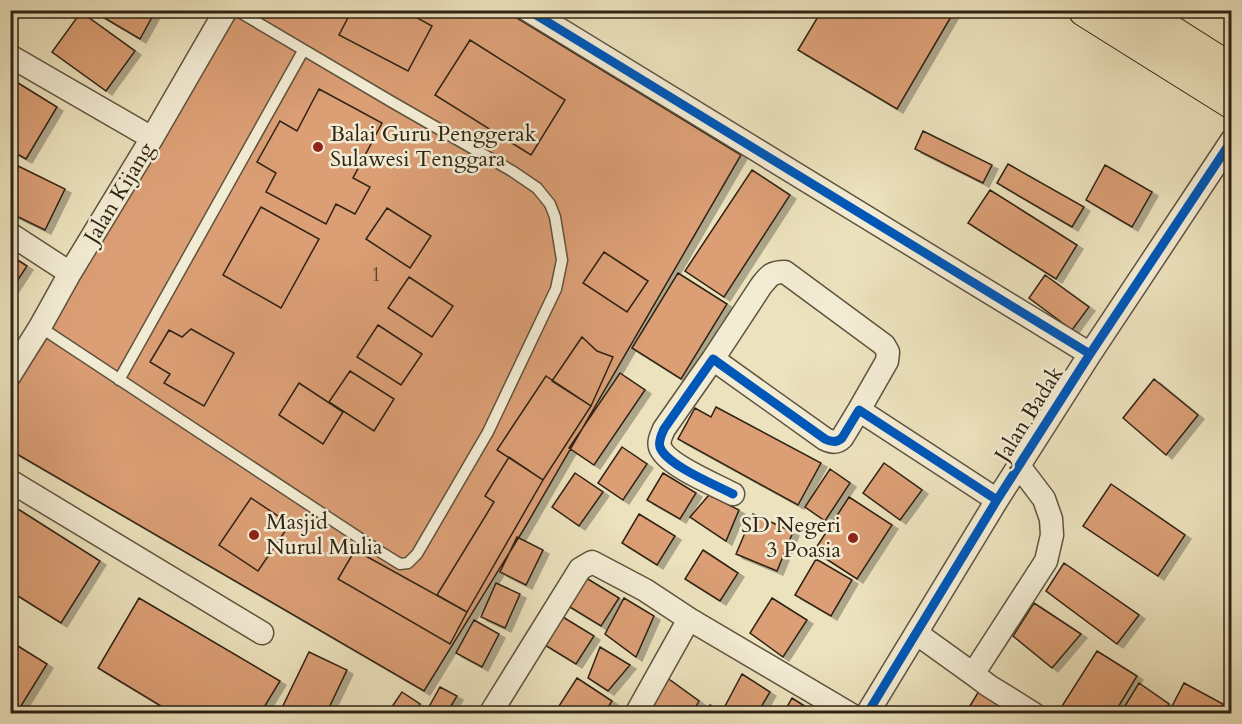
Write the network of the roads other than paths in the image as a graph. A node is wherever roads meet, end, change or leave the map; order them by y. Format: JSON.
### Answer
{"nodes":[{"id":1,"x":226,"y":10,"type":"edge"},
{"id":2,"x":236,"y":10,"type":"edge"},
{"id":3,"x":528,"y":10,"type":"edge"},
{"id":4,"x":1085,"y":10,"type":"edge"},
{"id":5,"x":1136,"y":10,"type":"edge"},
{"id":6,"x":303,"y":51,"type":"junction"},
{"id":7,"x":10,"y":57,"type":"edge"},
{"id":8,"x":1232,"y":71,"type":"edge"},
{"id":9,"x":1232,"y":102,"type":"edge"},
{"id":10,"x":153,"y":138,"type":"junction"},
{"id":11,"x":1232,"y":140,"type":"edge"},
{"id":12,"x":10,"y":234,"type":"edge"},
{"id":13,"x":70,"y":273,"type":"junction"},
{"id":14,"x":40,"y":327,"type":"junction"},
{"id":15,"x":1090,"y":354,"type":"junction"},
{"id":16,"x":713,"y":359,"type":"junction"},
{"id":17,"x":10,"y":375,"type":"edge"},
{"id":18,"x":119,"y":381,"type":"junction"},
{"id":19,"x":859,"y":410,"type":"junction"},
{"id":20,"x":1019,"y":466,"type":"junction"},
{"id":21,"x":10,"y":481,"type":"edge"},
{"id":22,"x":733,"y":494,"type":"dead end"},
{"id":23,"x":997,"y":500,"type":"junction"},
{"id":24,"x":689,"y":619,"type":"junction"},
{"id":25,"x":262,"y":633,"type":"dead end"},
{"id":26,"x":916,"y":633,"type":"junction"},
{"id":27,"x":973,"y":674,"type":"junction"},
{"id":28,"x":490,"y":714,"type":"edge"},
{"id":29,"x":636,"y":714,"type":"edge"},
{"id":30,"x":850,"y":714,"type":"edge"},
{"id":31,"x":867,"y":714,"type":"edge"},
{"id":32,"x":1034,"y":714,"type":"edge"}],
"edges":[{"from":1,"to":10,"type":"street","name":"Jalan Kijang"},
{"from":2,"to":6,"type":"lane"},
{"from":3,"to":15,"type":"street"},
{"from":4,"to":9,"type":"highway"},
{"from":5,"to":8,"type":"highway"},
{"from":6,"to":18,"type":"lane"},
{"from":6,"to":18,"type":"lane"},
{"from":7,"to":10,"type":"street"},
{"from":10,"to":13,"type":"street","name":"Jalan Kijang"},
{"from":11,"to":15,"type":"street","name":"Jalan Badak"},
{"from":12,"to":13,"type":"street"},
{"from":13,"to":14,"type":"street","name":"Jalan Kijang"},
{"from":14,"to":17,"type":"street","name":"Jalan Kijang"},
{"from":14,"to":18,"type":"lane"},
{"from":15,"to":20,"type":"street","name":"Jalan Badak"},
{"from":16,"to":19,"type":"street"},
{"from":16,"to":19,"type":"street"},
{"from":16,"to":22,"type":"street"},
{"from":19,"to":23,"type":"street"},
{"from":20,"to":23,"type":"street","name":"Jalan Badak"},
{"from":20,"to":27,"type":"street"},
{"from":21,"to":25,"type":"street"},
{"from":23,"to":26,"type":"street","name":"Jalan Badak"},
{"from":24,"to":28,"type":"street"},
{"from":24,"to":29,"type":"street"},
{"from":24,"to":30,"type":"street"},
{"from":26,"to":27,"type":"street"},
{"from":26,"to":31,"type":"street","name":"Jalan Badak"},
{"from":27,"to":32,"type":"street"}]}
